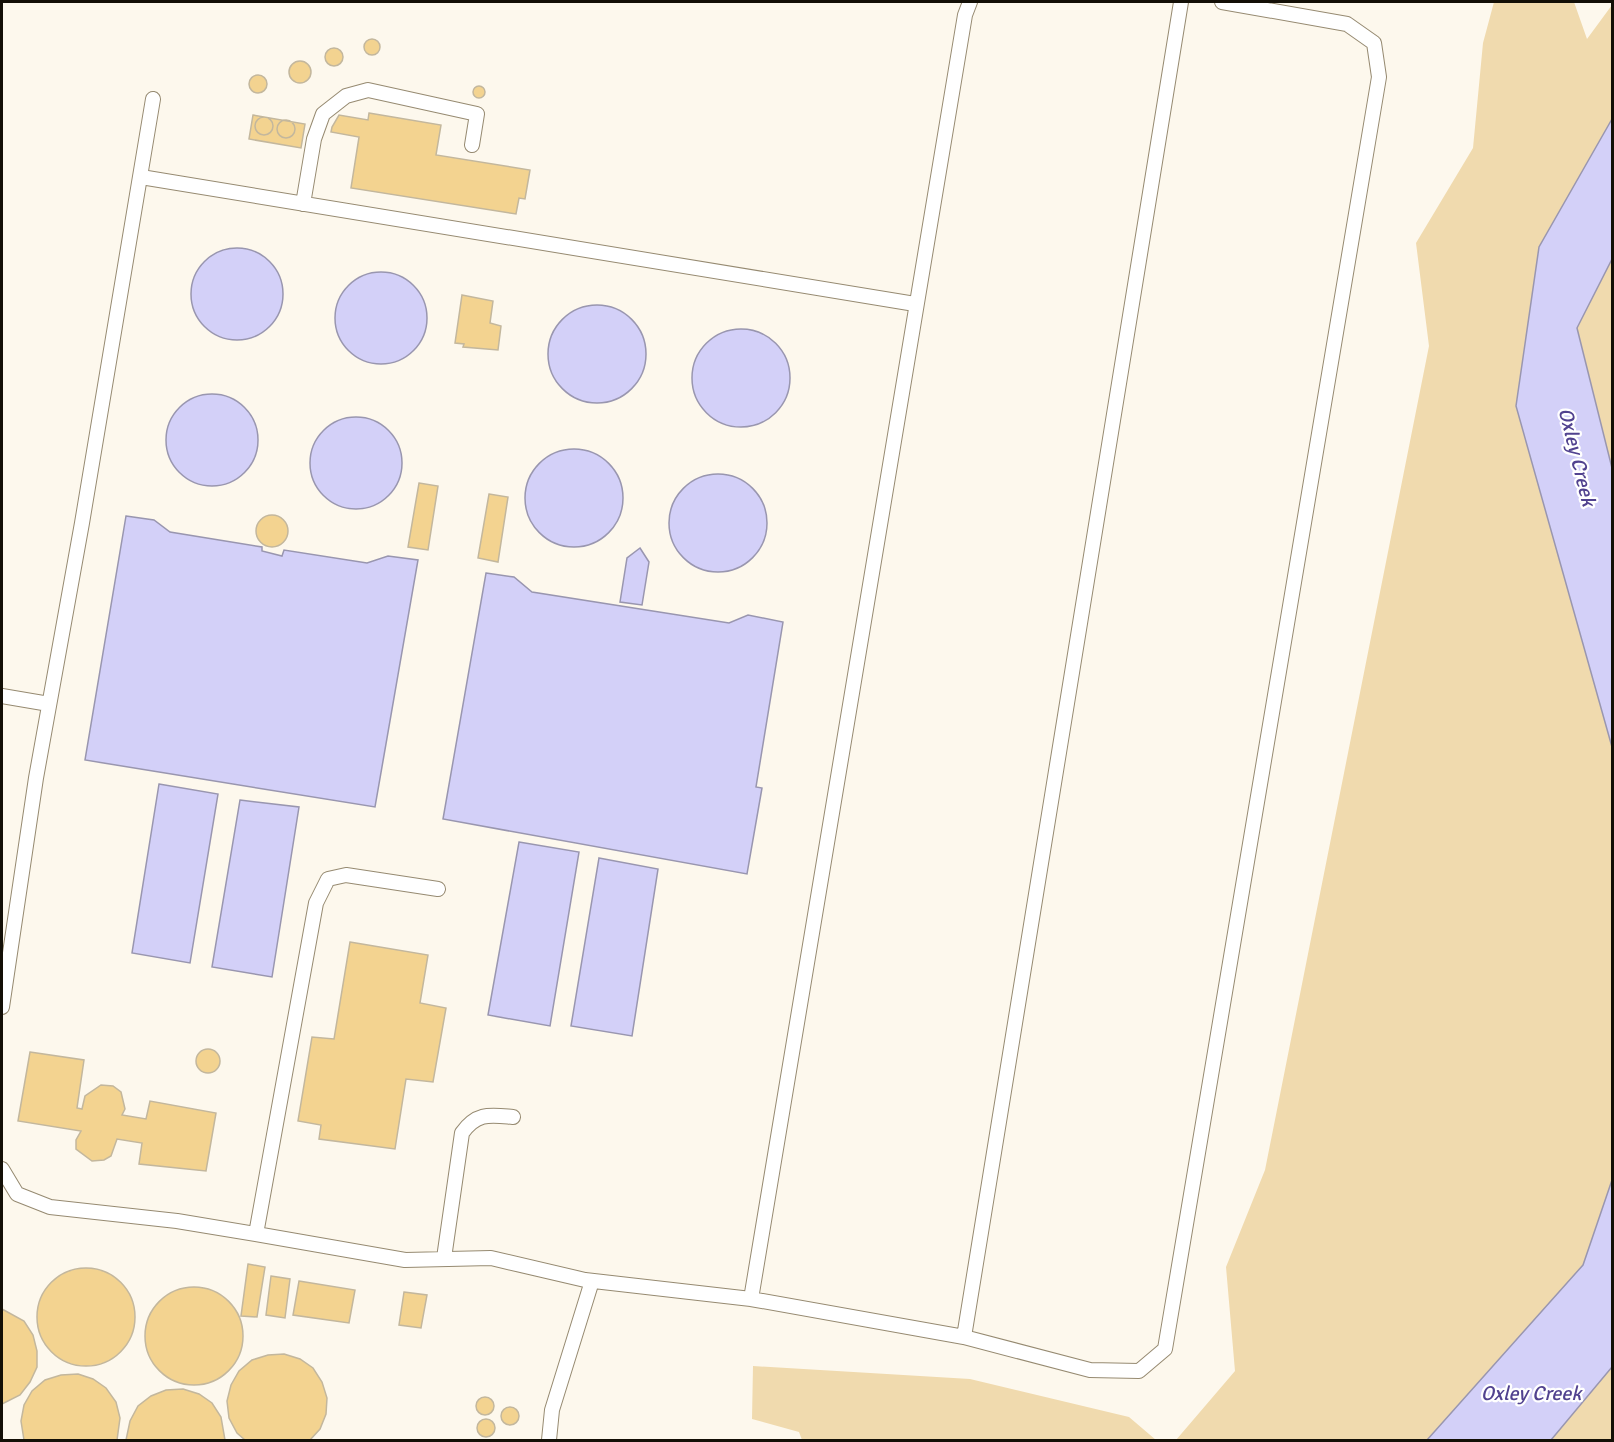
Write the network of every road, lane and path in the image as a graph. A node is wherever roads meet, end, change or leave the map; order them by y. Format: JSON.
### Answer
{"nodes":[{"id":1,"x":970,"y":2,"type":"edge"},
{"id":2,"x":1181,"y":2,"type":"edge"},
{"id":3,"x":1222,"y":2,"type":"edge"},
{"id":4,"x":153,"y":99,"type":"dead end"},
{"id":5,"x":472,"y":145,"type":"dead end"},
{"id":6,"x":141,"y":177,"type":"junction"},
{"id":7,"x":303,"y":204,"type":"junction"},
{"id":8,"x":915,"y":304,"type":"junction"},
{"id":9,"x":2,"y":696,"type":"edge"},
{"id":10,"x":49,"y":705,"type":"junction"},
{"id":11,"x":438,"y":889,"type":"dead end"},
{"id":12,"x":2,"y":1007,"type":"edge"},
{"id":13,"x":513,"y":1117,"type":"dead end"},
{"id":14,"x":2,"y":1169,"type":"edge"},
{"id":15,"x":256,"y":1234,"type":"junction"},
{"id":16,"x":444,"y":1258,"type":"junction"},
{"id":17,"x":592,"y":1281,"type":"junction"},
{"id":18,"x":751,"y":1299,"type":"junction"},
{"id":19,"x":964,"y":1338,"type":"junction"},
{"id":20,"x":549,"y":1440,"type":"edge"}],
"edges":[{"from":1,"to":8,"type":"lane"},
{"from":2,"to":19,"type":"lane"},
{"from":3,"to":19,"type":"lane"},
{"from":4,"to":6,"type":"lane"},
{"from":5,"to":7,"type":"lane"},
{"from":6,"to":7,"type":"lane"},
{"from":6,"to":10,"type":"lane"},
{"from":7,"to":8,"type":"lane"},
{"from":8,"to":18,"type":"lane"},
{"from":9,"to":10,"type":"lane"},
{"from":10,"to":12,"type":"lane"},
{"from":11,"to":15,"type":"lane"},
{"from":13,"to":16,"type":"lane"},
{"from":14,"to":15,"type":"lane"},
{"from":15,"to":16,"type":"lane"},
{"from":16,"to":17,"type":"lane"},
{"from":17,"to":18,"type":"lane"},
{"from":17,"to":20,"type":"lane"},
{"from":18,"to":19,"type":"lane"}]}
